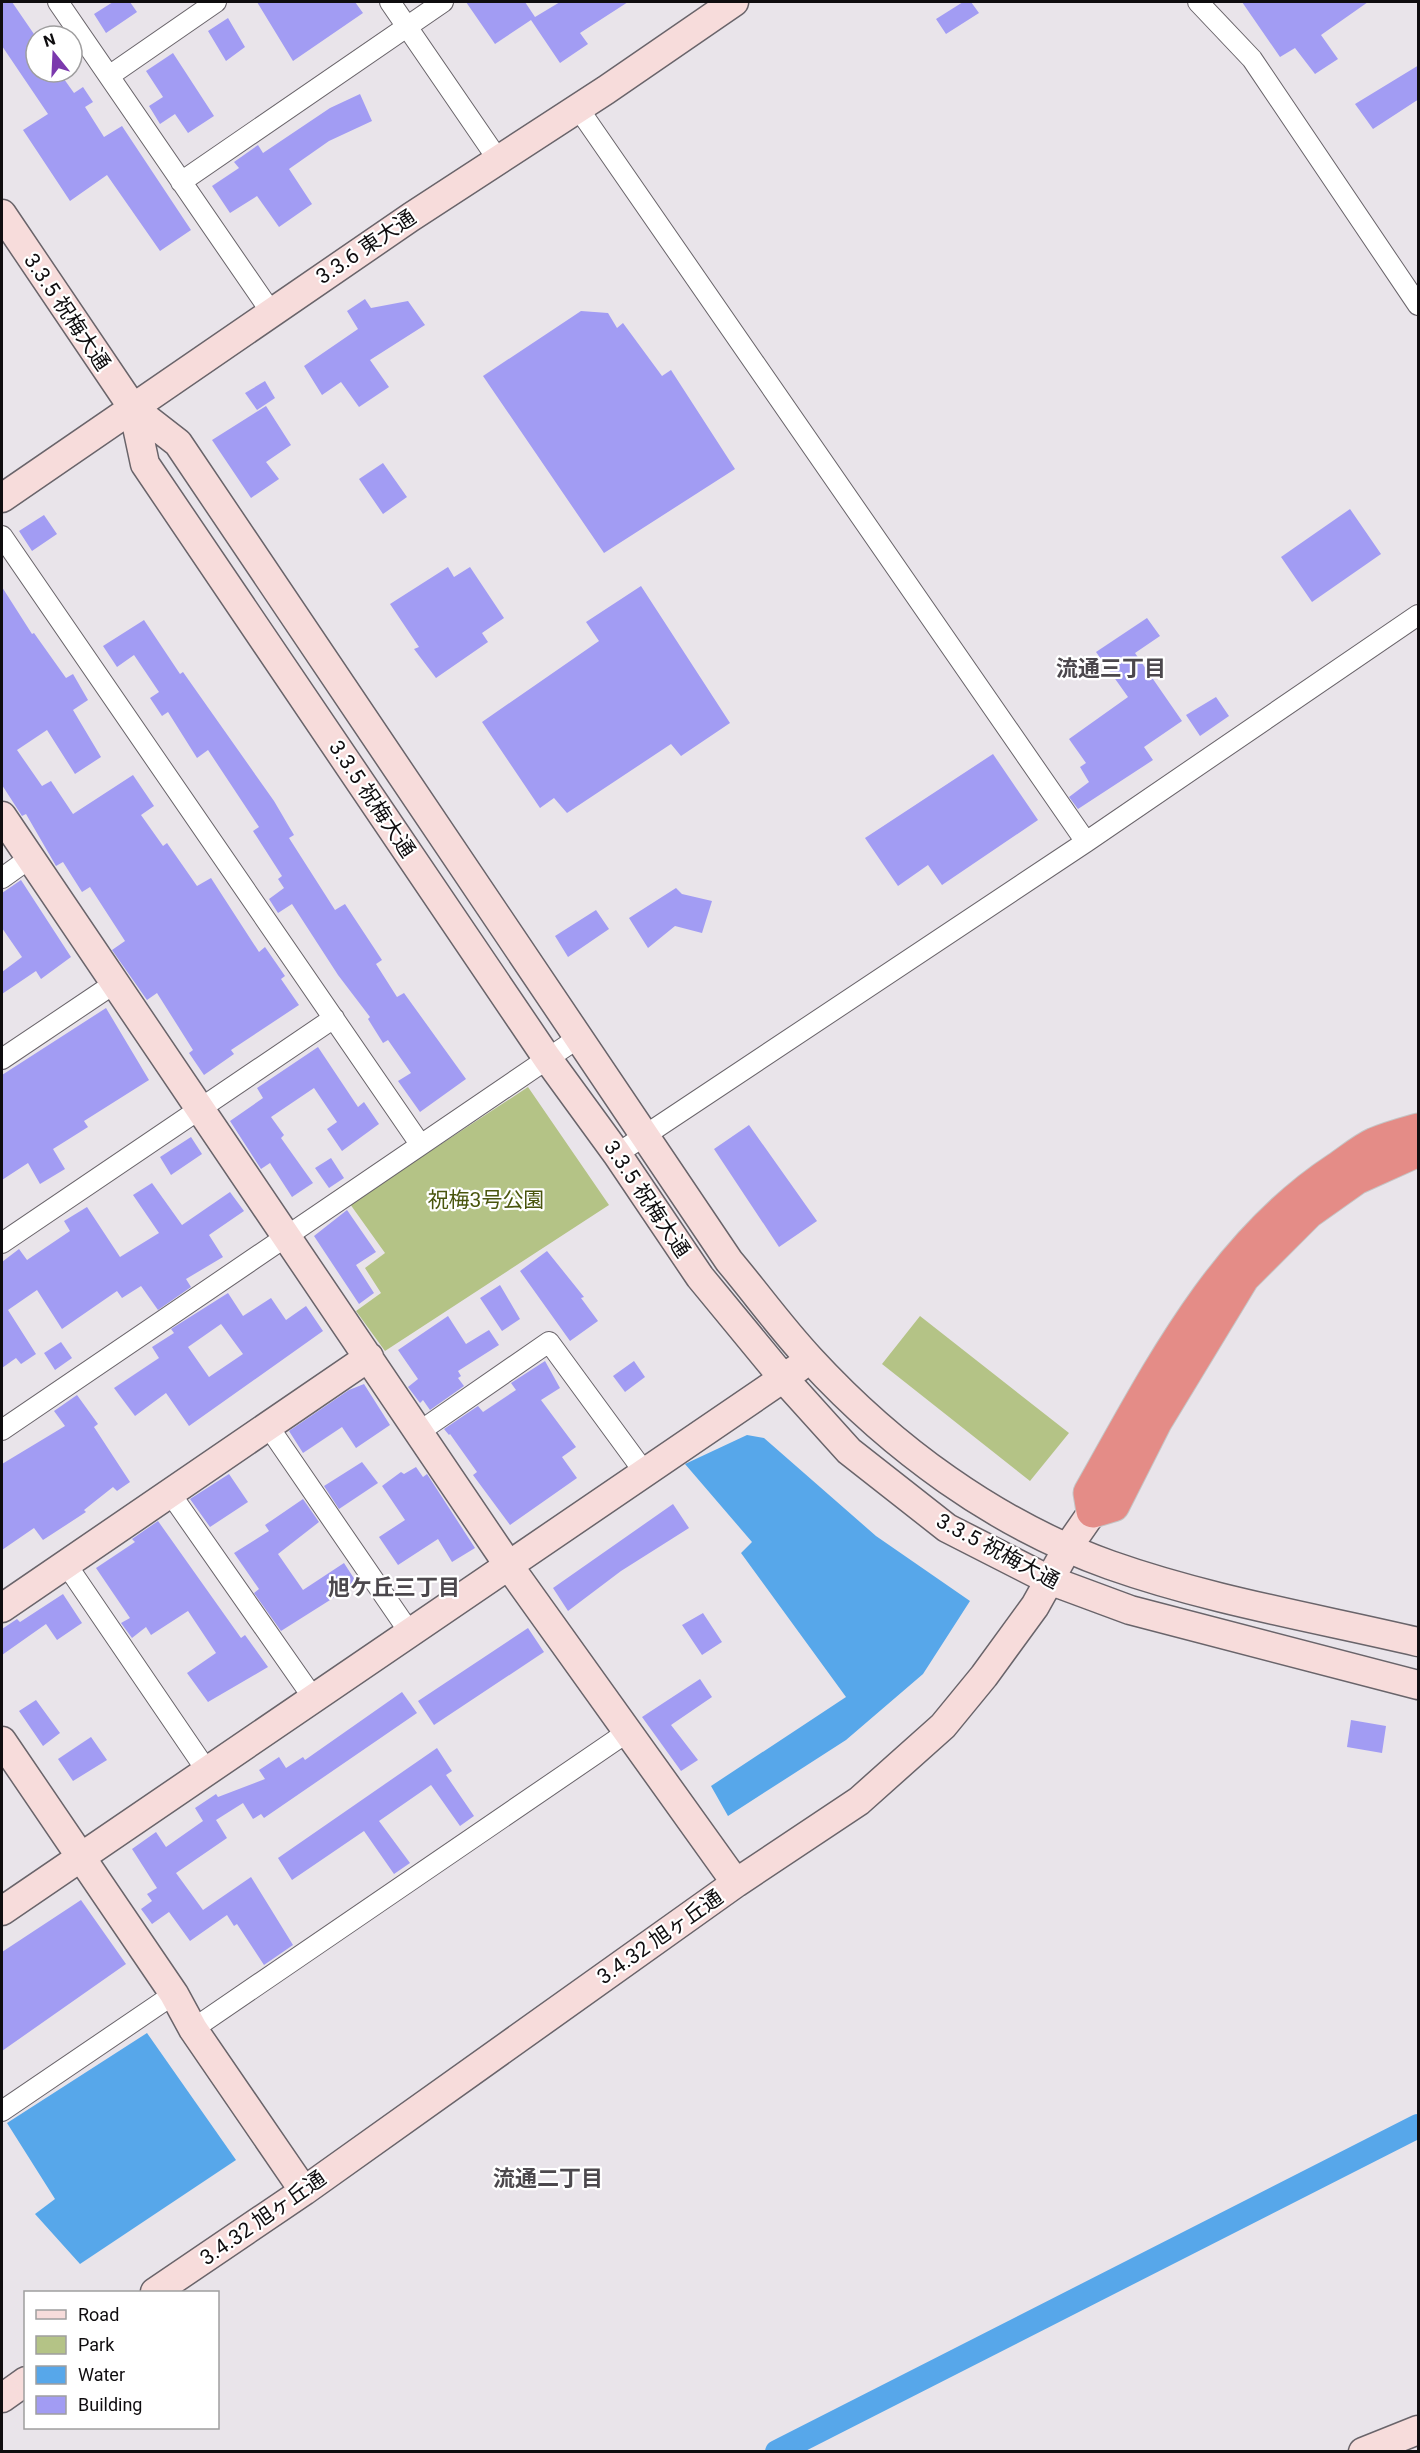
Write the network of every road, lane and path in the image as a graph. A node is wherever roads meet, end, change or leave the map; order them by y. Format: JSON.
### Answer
{"nodes":[{"id":1,"x":58,"y":2,"type":"edge"},
{"id":2,"x":216,"y":2,"type":"edge"},
{"id":3,"x":390,"y":2,"type":"edge"},
{"id":4,"x":443,"y":2,"type":"edge"},
{"id":5,"x":734,"y":2,"type":"edge"},
{"id":6,"x":1198,"y":2,"type":"edge"},
{"id":7,"x":407,"y":26,"type":"junction"},
{"id":8,"x":109,"y":76,"type":"junction"},
{"id":9,"x":578,"y":108,"type":"junction"},
{"id":10,"x":499,"y":161,"type":"junction"},
{"id":11,"x":181,"y":182,"type":"junction"},
{"id":12,"x":2,"y":214,"type":"edge"},
{"id":13,"x":1419,"y":305,"type":"edge"},
{"id":14,"x":271,"y":312,"type":"junction"},
{"id":15,"x":134,"y":408,"type":"junction"},
{"id":16,"x":2,"y":498,"type":"edge"},
{"id":17,"x":2,"y":536,"type":"edge"},
{"id":18,"x":1419,"y":615,"type":"edge"},
{"id":19,"x":2,"y":816,"type":"edge"},
{"id":20,"x":1086,"y":842,"type":"junction"},
{"id":21,"x":30,"y":858,"type":"junction"},
{"id":22,"x":2,"y":878,"type":"edge"},
{"id":23,"x":115,"y":983,"type":"junction"},
{"id":24,"x":333,"y":1018,"type":"junction"},
{"id":25,"x":578,"y":1038,"type":"junction"},
{"id":26,"x":547,"y":1058,"type":"junction"},
{"id":27,"x":2,"y":1059,"type":"edge"},
{"id":28,"x":200,"y":1108,"type":"junction"},
{"id":29,"x":1419,"y":1130,"type":"edge"},
{"id":30,"x":646,"y":1135,"type":"junction"},
{"id":31,"x":420,"y":1144,"type":"junction"},
{"id":32,"x":1419,"y":1150,"type":"edge"},
{"id":33,"x":617,"y":1154,"type":"junction"},
{"id":34,"x":286,"y":1236,"type":"junction"},
{"id":35,"x":2,"y":1243,"type":"edge"},
{"id":36,"x":369,"y":1357,"type":"junction"},
{"id":37,"x":810,"y":1359,"type":"junction"},
{"id":38,"x":784,"y":1379,"type":"junction"},
{"id":39,"x":268,"y":1426,"type":"junction"},
{"id":40,"x":2,"y":1430,"type":"edge"},
{"id":41,"x":419,"y":1431,"type":"junction"},
{"id":42,"x":645,"y":1473,"type":"junction"},
{"id":43,"x":170,"y":1493,"type":"junction"},
{"id":44,"x":1093,"y":1511,"type":"junction"},
{"id":45,"x":1068,"y":1547,"type":"junction"},
{"id":46,"x":66,"y":1564,"type":"junction"},
{"id":47,"x":509,"y":1566,"type":"junction"},
{"id":48,"x":1049,"y":1580,"type":"junction"},
{"id":49,"x":2,"y":1608,"type":"edge"},
{"id":50,"x":410,"y":1633,"type":"junction"},
{"id":51,"x":1419,"y":1642,"type":"edge"},
{"id":52,"x":1419,"y":1685,"type":"edge"},
{"id":53,"x":314,"y":1699,"type":"junction"},
{"id":54,"x":626,"y":1733,"type":"junction"},
{"id":55,"x":2,"y":1741,"type":"edge"},
{"id":56,"x":207,"y":1771,"type":"junction"},
{"id":57,"x":81,"y":1857,"type":"junction"},
{"id":58,"x":736,"y":1883,"type":"junction"},
{"id":59,"x":2,"y":1911,"type":"edge"},
{"id":60,"x":174,"y":1994,"type":"junction"},
{"id":61,"x":193,"y":2029,"type":"junction"},
{"id":62,"x":2,"y":2111,"type":"edge"},
{"id":63,"x":304,"y":2190,"type":"junction"},
{"id":64,"x":156,"y":2291,"type":"edge"},
{"id":65,"x":24,"y":2382,"type":"edge"},
{"id":66,"x":2,"y":2398,"type":"edge"},
{"id":67,"x":1419,"y":2430,"type":"edge"},
{"id":68,"x":1363,"y":2451,"type":"edge"}],
"edges":[{"from":1,"to":8,"type":"street"},
{"from":2,"to":8,"type":"street"},
{"from":3,"to":7,"type":"street"},
{"from":4,"to":7,"type":"street"},
{"from":5,"to":9,"type":"street","name":"3.3.6 東大通"},
{"from":6,"to":13,"type":"street"},
{"from":7,"to":10,"type":"street"},
{"from":7,"to":11,"type":"street"},
{"from":8,"to":11,"type":"street"},
{"from":9,"to":10,"type":"street","name":"3.3.6 東大通"},
{"from":9,"to":20,"type":"street"},
{"from":10,"to":14,"type":"street","name":"3.3.6 東大通"},
{"from":11,"to":14,"type":"street"},
{"from":12,"to":15,"type":"street","name":"3.3.5 祝梅大通"},
{"from":14,"to":15,"type":"street","name":"3.3.6 東大通"},
{"from":15,"to":16,"type":"street","name":"3.3.6 東大通"},
{"from":15,"to":25,"type":"street","name":"3.3.5 祝梅大通"},
{"from":15,"to":26,"type":"street","name":"3.3.5 祝梅大通"},
{"from":17,"to":24,"type":"street"},
{"from":18,"to":20,"type":"street"},
{"from":19,"to":21,"type":"street"},
{"from":20,"to":30,"type":"street"},
{"from":21,"to":22,"type":"street"},
{"from":21,"to":23,"type":"street"},
{"from":23,"to":27,"type":"street"},
{"from":23,"to":28,"type":"street"},
{"from":24,"to":28,"type":"street"},
{"from":24,"to":31,"type":"street"},
{"from":25,"to":26,"type":"street"},
{"from":25,"to":30,"type":"street","name":"3.3.5 祝梅大通"},
{"from":26,"to":31,"type":"street"},
{"from":26,"to":33,"type":"street","name":"3.3.5 祝梅大通"},
{"from":28,"to":34,"type":"street"},
{"from":28,"to":35,"type":"street"},
{"from":29,"to":44,"type":"highway"},
{"from":30,"to":33,"type":"street"},
{"from":30,"to":37,"type":"street","name":"3.3.5 祝梅大通"},
{"from":31,"to":34,"type":"street"},
{"from":32,"to":44,"type":"highway"},
{"from":33,"to":38,"type":"street","name":"3.3.5 祝梅大通"},
{"from":34,"to":36,"type":"street"},
{"from":34,"to":40,"type":"street"},
{"from":36,"to":39,"type":"street"},
{"from":36,"to":41,"type":"street"},
{"from":37,"to":38,"type":"street"},
{"from":37,"to":45,"type":"street","name":"3.3.5 祝梅大通"},
{"from":38,"to":42,"type":"street"},
{"from":38,"to":48,"type":"street","name":"3.3.5 祝梅大通"},
{"from":39,"to":43,"type":"street"},
{"from":39,"to":50,"type":"street"},
{"from":41,"to":42,"type":"street"},
{"from":41,"to":47,"type":"street"},
{"from":42,"to":47,"type":"street"},
{"from":43,"to":46,"type":"street"},
{"from":43,"to":53,"type":"street"},
{"from":44,"to":45,"type":"street","name":"3.4.32 旭ヶ丘通"},
{"from":45,"to":48,"type":"street","name":"3.4.32 旭ヶ丘通"},
{"from":45,"to":51,"type":"street","name":"3.3.5 祝梅大通"},
{"from":46,"to":49,"type":"street"},
{"from":46,"to":56,"type":"street"},
{"from":47,"to":50,"type":"street"},
{"from":47,"to":54,"type":"street"},
{"from":48,"to":52,"type":"street","name":"3.3.5 祝梅大通"},
{"from":48,"to":58,"type":"street","name":"3.4.32 旭ヶ丘通"},
{"from":50,"to":53,"type":"street"},
{"from":53,"to":56,"type":"street"},
{"from":54,"to":58,"type":"street"},
{"from":54,"to":61,"type":"street"},
{"from":55,"to":57,"type":"street"},
{"from":56,"to":57,"type":"street"},
{"from":57,"to":59,"type":"street"},
{"from":57,"to":60,"type":"street"},
{"from":58,"to":63,"type":"street","name":"3.4.32 旭ヶ丘通"},
{"from":60,"to":61,"type":"street"},
{"from":60,"to":62,"type":"street"},
{"from":61,"to":63,"type":"street"},
{"from":63,"to":64,"type":"street","name":"3.4.32 旭ヶ丘通"},
{"from":65,"to":66,"type":"street"},
{"from":67,"to":68,"type":"street"}]}
